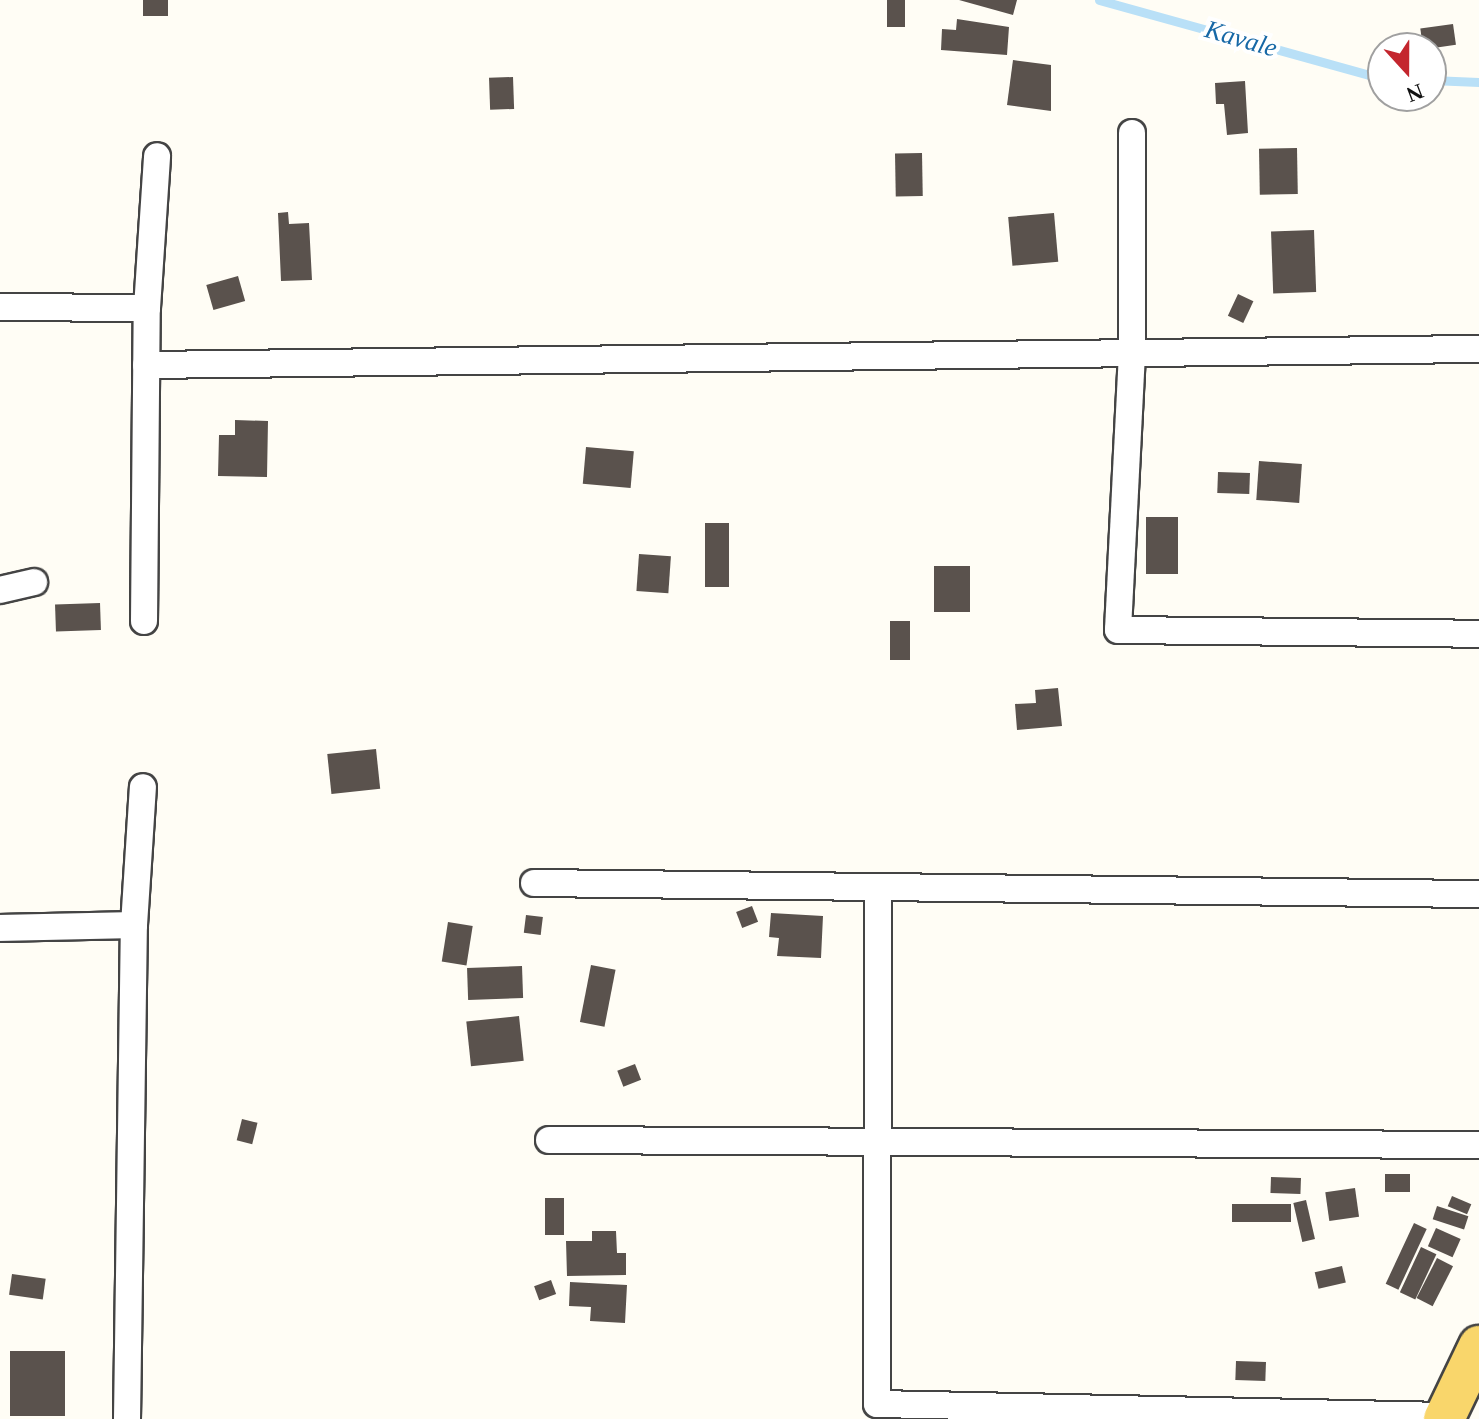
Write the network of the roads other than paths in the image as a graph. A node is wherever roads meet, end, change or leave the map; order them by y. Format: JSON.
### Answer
{"nodes":[{"id":1,"x":1132,"y":133,"type":"dead end"},
{"id":2,"x":157,"y":156,"type":"dead end"},
{"id":3,"x":0,"y":307,"type":"edge"},
{"id":4,"x":147,"y":308,"type":"junction"},
{"id":5,"x":1479,"y":349,"type":"edge"},
{"id":6,"x":1132,"y":353,"type":"junction"},
{"id":7,"x":146,"y":365,"type":"junction"},
{"id":8,"x":34,"y":582,"type":"dead end"},
{"id":9,"x":0,"y":590,"type":"edge"},
{"id":10,"x":144,"y":621,"type":"dead end"},
{"id":11,"x":1479,"y":634,"type":"edge"},
{"id":12,"x":143,"y":787,"type":"dead end"},
{"id":13,"x":534,"y":883,"type":"dead end"},
{"id":14,"x":878,"y":889,"type":"junction"},
{"id":15,"x":1479,"y":894,"type":"edge"},
{"id":16,"x":134,"y":925,"type":"junction"},
{"id":17,"x":0,"y":928,"type":"edge"},
{"id":18,"x":549,"y":1140,"type":"dead end"},
{"id":19,"x":876,"y":1142,"type":"junction"},
{"id":20,"x":1479,"y":1145,"type":"edge"},
{"id":21,"x":1479,"y":1346,"type":"edge"},
{"id":22,"x":1445,"y":1418,"type":"edge"},
{"id":23,"x":127,"y":1419,"type":"edge"}],
"edges":[{"from":1,"to":6,"type":"street"},
{"from":2,"to":4,"type":"street"},
{"from":3,"to":4,"type":"street"},
{"from":4,"to":7,"type":"street"},
{"from":5,"to":6,"type":"street"},
{"from":6,"to":7,"type":"street"},
{"from":6,"to":11,"type":"street"},
{"from":7,"to":10,"type":"street"},
{"from":8,"to":9,"type":"street"},
{"from":12,"to":16,"type":"street"},
{"from":13,"to":14,"type":"street"},
{"from":14,"to":15,"type":"street"},
{"from":14,"to":19,"type":"street"},
{"from":16,"to":17,"type":"street"},
{"from":16,"to":23,"type":"street"},
{"from":18,"to":19,"type":"street"},
{"from":19,"to":20,"type":"street"},
{"from":19,"to":22,"type":"street"},
{"from":21,"to":22,"type":"main road"}]}
